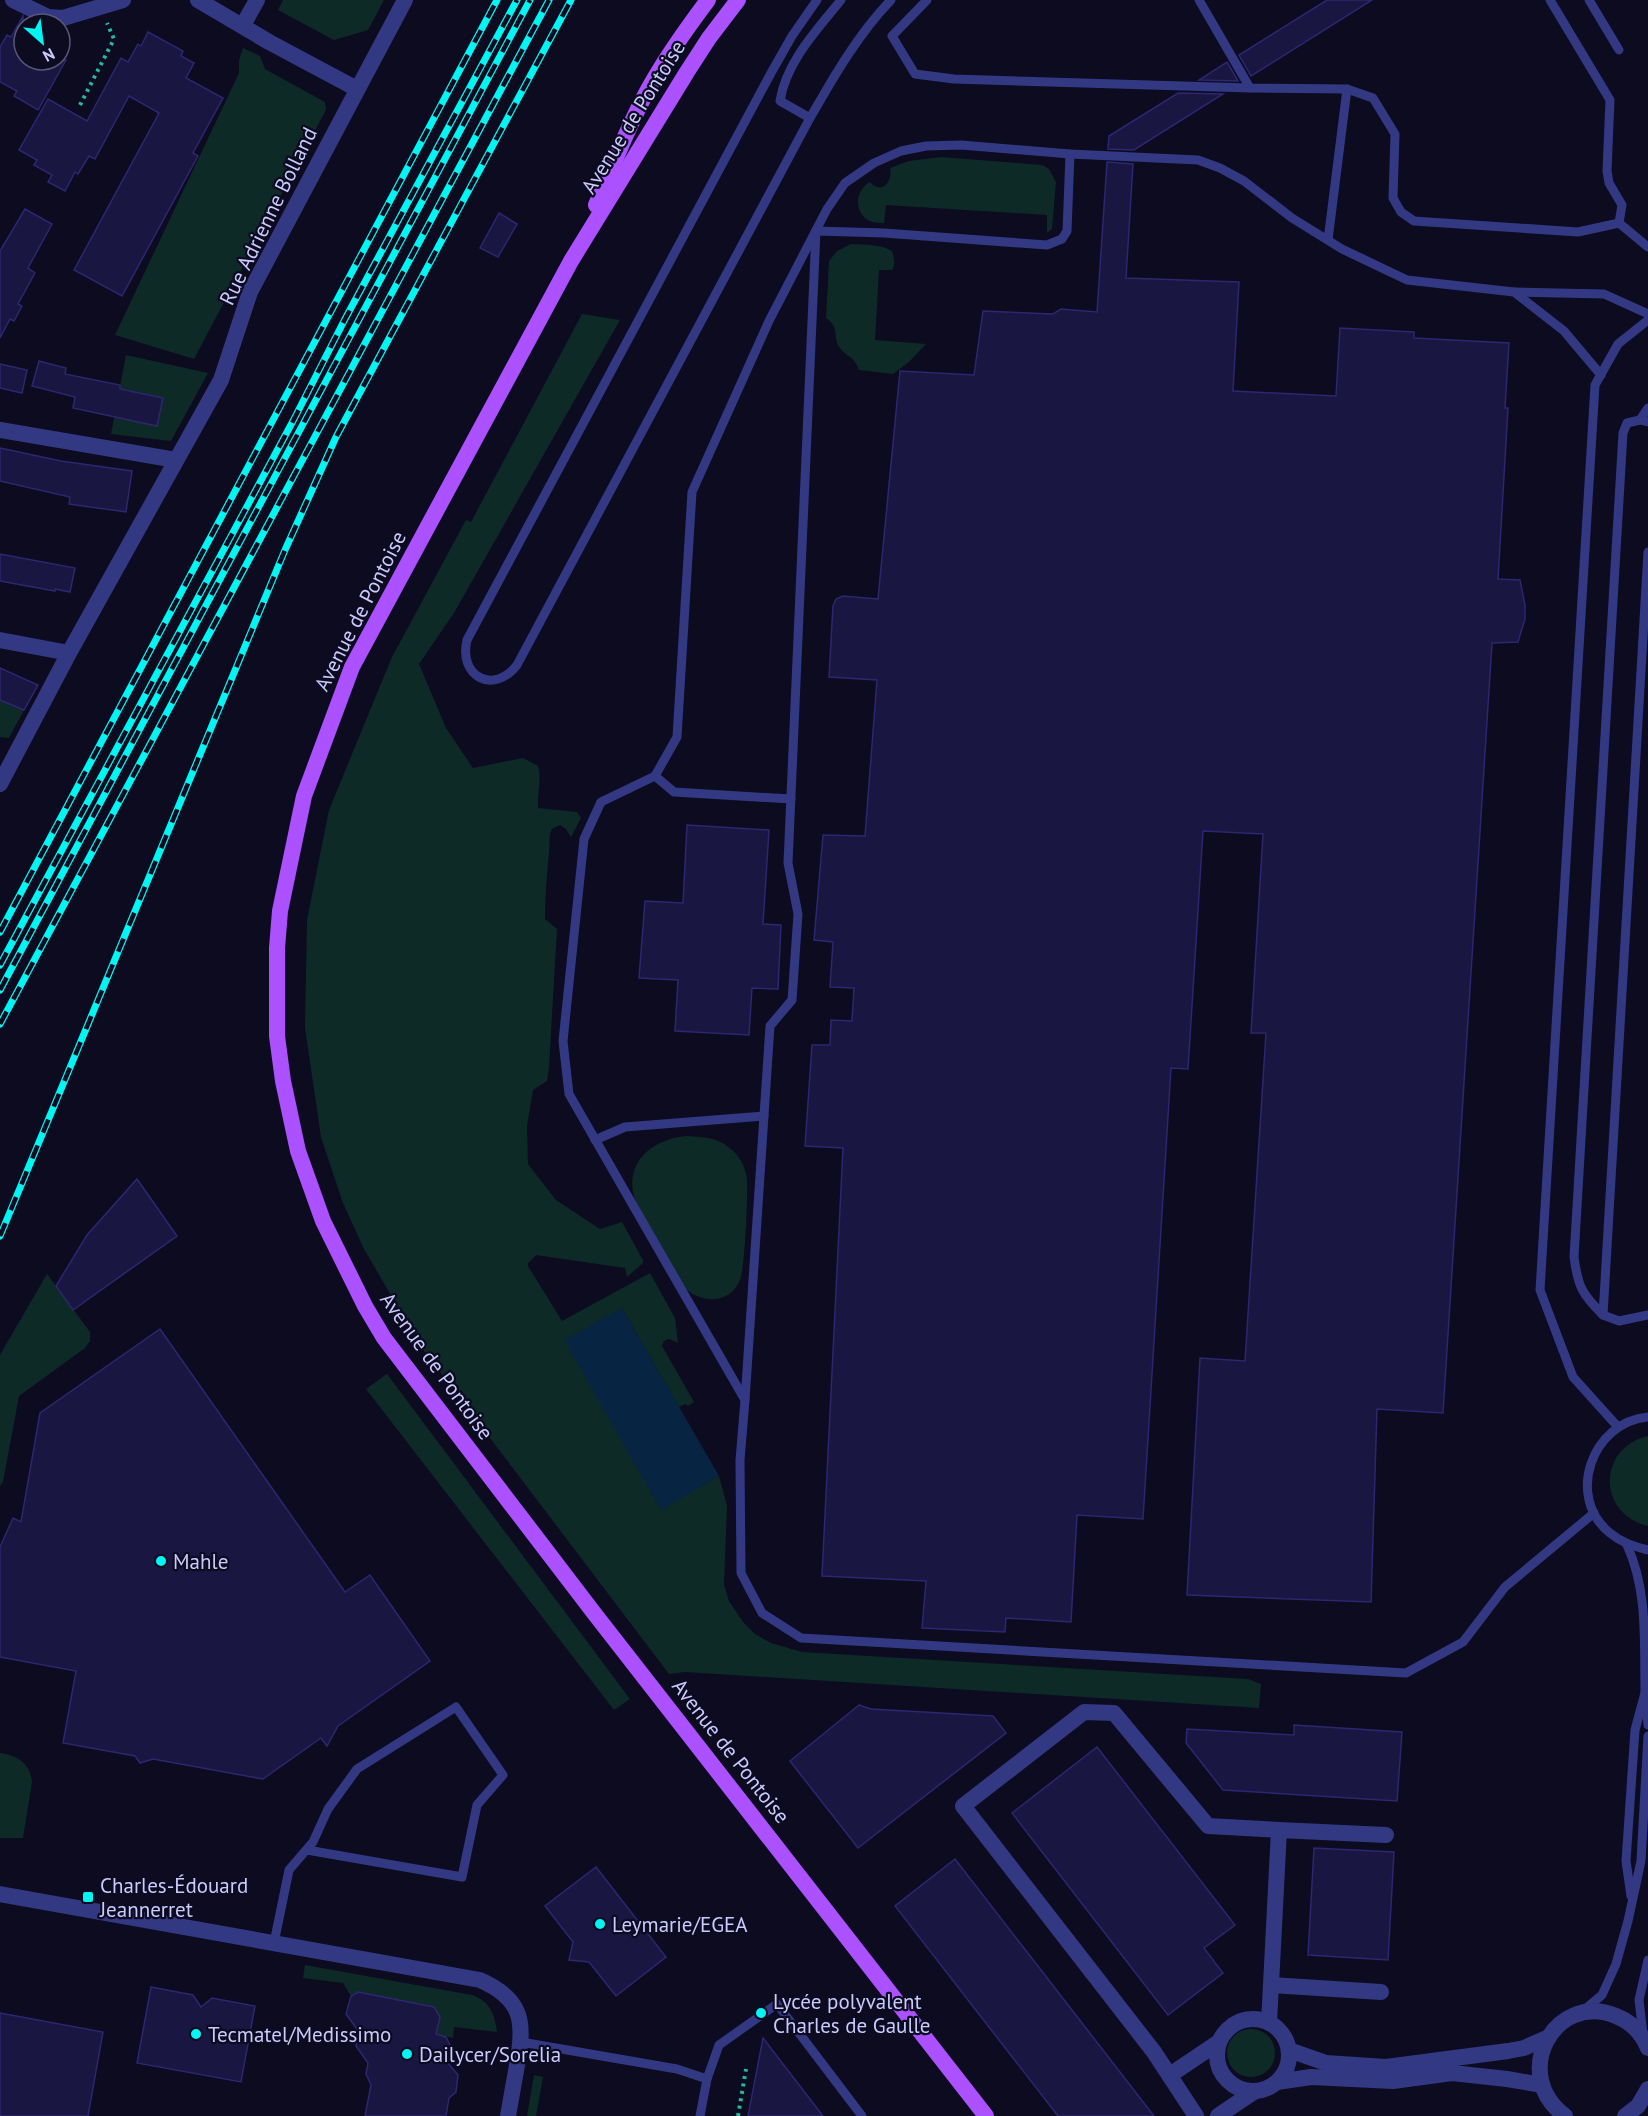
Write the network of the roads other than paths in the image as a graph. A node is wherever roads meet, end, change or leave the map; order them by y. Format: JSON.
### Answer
{"nodes":[{"id":1,"x":13,"y":0,"type":"edge"},
{"id":2,"x":123,"y":0,"type":"edge"},
{"id":3,"x":198,"y":0,"type":"edge"},
{"id":4,"x":257,"y":0,"type":"edge"},
{"id":5,"x":405,"y":0,"type":"edge"},
{"id":6,"x":708,"y":0,"type":"edge"},
{"id":7,"x":738,"y":0,"type":"edge"},
{"id":8,"x":817,"y":0,"type":"edge"},
{"id":9,"x":841,"y":0,"type":"edge"},
{"id":10,"x":891,"y":0,"type":"edge"},
{"id":11,"x":927,"y":0,"type":"edge"},
{"id":12,"x":1199,"y":0,"type":"edge"},
{"id":13,"x":1550,"y":0,"type":"edge"},
{"id":14,"x":1589,"y":0,"type":"edge"},
{"id":15,"x":243,"y":25,"type":"junction"},
{"id":16,"x":1619,"y":50,"type":"dead end"},
{"id":17,"x":1250,"y":88,"type":"junction"},
{"id":18,"x":1347,"y":88,"type":"junction"},
{"id":19,"x":357,"y":89,"type":"junction"},
{"id":20,"x":810,"y":118,"type":"junction"},
{"id":21,"x":1070,"y":154,"type":"junction"},
{"id":22,"x":1618,"y":223,"type":"junction"},
{"id":23,"x":816,"y":231,"type":"junction"},
{"id":24,"x":1328,"y":240,"type":"junction"},
{"id":25,"x":1648,"y":247,"type":"edge"},
{"id":26,"x":571,"y":261,"type":"junction"},
{"id":27,"x":1514,"y":292,"type":"junction"},
{"id":28,"x":1648,"y":314,"type":"edge"},
{"id":29,"x":1648,"y":320,"type":"edge"},
{"id":30,"x":1600,"y":375,"type":"junction"},
{"id":31,"x":1648,"y":408,"type":"edge"},
{"id":32,"x":1644,"y":421,"type":"edge"},
{"id":33,"x":0,"y":430,"type":"edge"},
{"id":34,"x":176,"y":460,"type":"junction"},
{"id":35,"x":1648,"y":552,"type":"edge"},
{"id":36,"x":1647,"y":577,"type":"edge"},
{"id":37,"x":0,"y":640,"type":"edge"},
{"id":38,"x":69,"y":653,"type":"junction"},
{"id":39,"x":655,"y":776,"type":"junction"},
{"id":40,"x":0,"y":784,"type":"edge"},
{"id":41,"x":791,"y":799,"type":"junction"},
{"id":42,"x":764,"y":1116,"type":"junction"},
{"id":43,"x":595,"y":1140,"type":"junction"},
{"id":44,"x":1603,"y":1315,"type":"junction"},
{"id":45,"x":1648,"y":1315,"type":"edge"},
{"id":46,"x":745,"y":1400,"type":"junction"},
{"id":47,"x":1648,"y":1417,"type":"edge"},
{"id":48,"x":1618,"y":1427,"type":"junction"},
{"id":49,"x":1594,"y":1513,"type":"junction"},
{"id":50,"x":1627,"y":1545,"type":"junction"},
{"id":51,"x":1648,"y":1550,"type":"edge"},
{"id":52,"x":1645,"y":1693,"type":"junction"},
{"id":53,"x":1648,"y":1725,"type":"edge"},
{"id":54,"x":1648,"y":1736,"type":"edge"},
{"id":55,"x":1279,"y":1830,"type":"junction"},
{"id":56,"x":1386,"y":1835,"type":"dead end"},
{"id":57,"x":307,"y":1850,"type":"junction"},
{"id":58,"x":0,"y":1894,"type":"edge"},
{"id":59,"x":1632,"y":1901,"type":"junction"},
{"id":60,"x":274,"y":1943,"type":"junction"},
{"id":61,"x":1648,"y":1960,"type":"edge"},
{"id":62,"x":1271,"y":1985,"type":"junction"},
{"id":63,"x":1381,"y":1992,"type":"dead end"},
{"id":64,"x":1576,"y":2015,"type":"junction"},
{"id":65,"x":1269,"y":2023,"type":"junction"},
{"id":66,"x":1549,"y":2037,"type":"junction"},
{"id":67,"x":521,"y":2042,"type":"junction"},
{"id":68,"x":1220,"y":2042,"type":"junction"},
{"id":69,"x":1646,"y":2044,"type":"edge"},
{"id":70,"x":1289,"y":2050,"type":"junction"},
{"id":71,"x":1170,"y":2075,"type":"junction"},
{"id":72,"x":707,"y":2079,"type":"junction"},
{"id":73,"x":1277,"y":2082,"type":"junction"},
{"id":74,"x":1542,"y":2085,"type":"junction"},
{"id":75,"x":1648,"y":2089,"type":"edge"},
{"id":76,"x":1255,"y":2091,"type":"junction"},
{"id":77,"x":1627,"y":2115,"type":"edge"},
{"id":78,"x":508,"y":2116,"type":"edge"},
{"id":79,"x":700,"y":2116,"type":"edge"},
{"id":80,"x":862,"y":2116,"type":"edge"},
{"id":81,"x":986,"y":2116,"type":"edge"},
{"id":82,"x":1196,"y":2116,"type":"edge"},
{"id":83,"x":1218,"y":2116,"type":"edge"},
{"id":84,"x":1565,"y":2116,"type":"edge"}],
"edges":[{"from":1,"to":2,"type":"street"},
{"from":3,"to":15,"type":"street"},
{"from":4,"to":15,"type":"street"},
{"from":5,"to":19,"type":"street","name":"Rue Adrienne Bolland"},
{"from":6,"to":26,"type":"main road","name":"Avenue de Pontoise"},
{"from":7,"to":26,"type":"main road","name":"Avenue de Pontoise"},
{"from":8,"to":20,"type":"lane"},
{"from":9,"to":20,"type":"lane"},
{"from":10,"to":20,"type":"lane"},
{"from":11,"to":17,"type":"lane"},
{"from":12,"to":17,"type":"lane"},
{"from":13,"to":22,"type":"lane"},
{"from":14,"to":16,"type":"lane"},
{"from":15,"to":19,"type":"street"},
{"from":17,"to":18,"type":"lane"},
{"from":18,"to":22,"type":"lane"},
{"from":18,"to":24,"type":"lane"},
{"from":19,"to":34,"type":"street","name":"Rue Adrienne Bolland"},
{"from":21,"to":23,"type":"lane"},
{"from":21,"to":23,"type":"lane"},
{"from":21,"to":24,"type":"lane"},
{"from":22,"to":25,"type":"lane"},
{"from":23,"to":39,"type":"lane"},
{"from":23,"to":41,"type":"lane"},
{"from":24,"to":27,"type":"lane"},
{"from":26,"to":81,"type":"main road","name":"Avenue de Pontoise"},
{"from":27,"to":28,"type":"lane"},
{"from":27,"to":30,"type":"lane"},
{"from":29,"to":30,"type":"lane"},
{"from":30,"to":48,"type":"lane"},
{"from":31,"to":32,"type":"lane"},
{"from":32,"to":44,"type":"lane"},
{"from":33,"to":34,"type":"street"},
{"from":34,"to":38,"type":"street","name":"Rue Adrienne Bolland"},
{"from":35,"to":36,"type":"lane"},
{"from":36,"to":44,"type":"lane"},
{"from":37,"to":38,"type":"street"},
{"from":38,"to":40,"type":"street","name":"Rue Adrienne Bolland"},
{"from":39,"to":41,"type":"lane"},
{"from":39,"to":43,"type":"lane"},
{"from":41,"to":42,"type":"lane"},
{"from":42,"to":43,"type":"lane"},
{"from":42,"to":46,"type":"lane"},
{"from":43,"to":46,"type":"lane"},
{"from":44,"to":45,"type":"lane"},
{"from":46,"to":49,"type":"lane"},
{"from":47,"to":48,"type":"lane"},
{"from":48,"to":49,"type":"lane"},
{"from":49,"to":50,"type":"lane"},
{"from":50,"to":51,"type":"lane"},
{"from":50,"to":52,"type":"lane"},
{"from":52,"to":53,"type":"lane"},
{"from":52,"to":59,"type":"lane"},
{"from":54,"to":59,"type":"lane"},
{"from":55,"to":56,"type":"street"},
{"from":55,"to":62,"type":"street"},
{"from":55,"to":71,"type":"street"},
{"from":57,"to":57,"type":"lane"},
{"from":57,"to":60,"type":"lane"},
{"from":58,"to":60,"type":"street"},
{"from":59,"to":64,"type":"lane"},
{"from":60,"to":67,"type":"street"},
{"from":61,"to":69,"type":"lane"},
{"from":62,"to":63,"type":"street"},
{"from":62,"to":65,"type":"street"},
{"from":64,"to":66,"type":"street"},
{"from":64,"to":69,"type":"street"},
{"from":65,"to":68,"type":"street"},
{"from":65,"to":70,"type":"street"},
{"from":66,"to":70,"type":"street"},
{"from":66,"to":74,"type":"street"},
{"from":67,"to":72,"type":"lane"},
{"from":67,"to":78,"type":"street"},
{"from":68,"to":71,"type":"street"},
{"from":68,"to":76,"type":"street"},
{"from":70,"to":73,"type":"street"},
{"from":71,"to":82,"type":"street"},
{"from":72,"to":79,"type":"lane"},
{"from":72,"to":80,"type":"lane"},
{"from":73,"to":74,"type":"street"},
{"from":73,"to":76,"type":"street"},
{"from":74,"to":84,"type":"street"},
{"from":75,"to":77,"type":"street"},
{"from":76,"to":83,"type":"street"}]}
